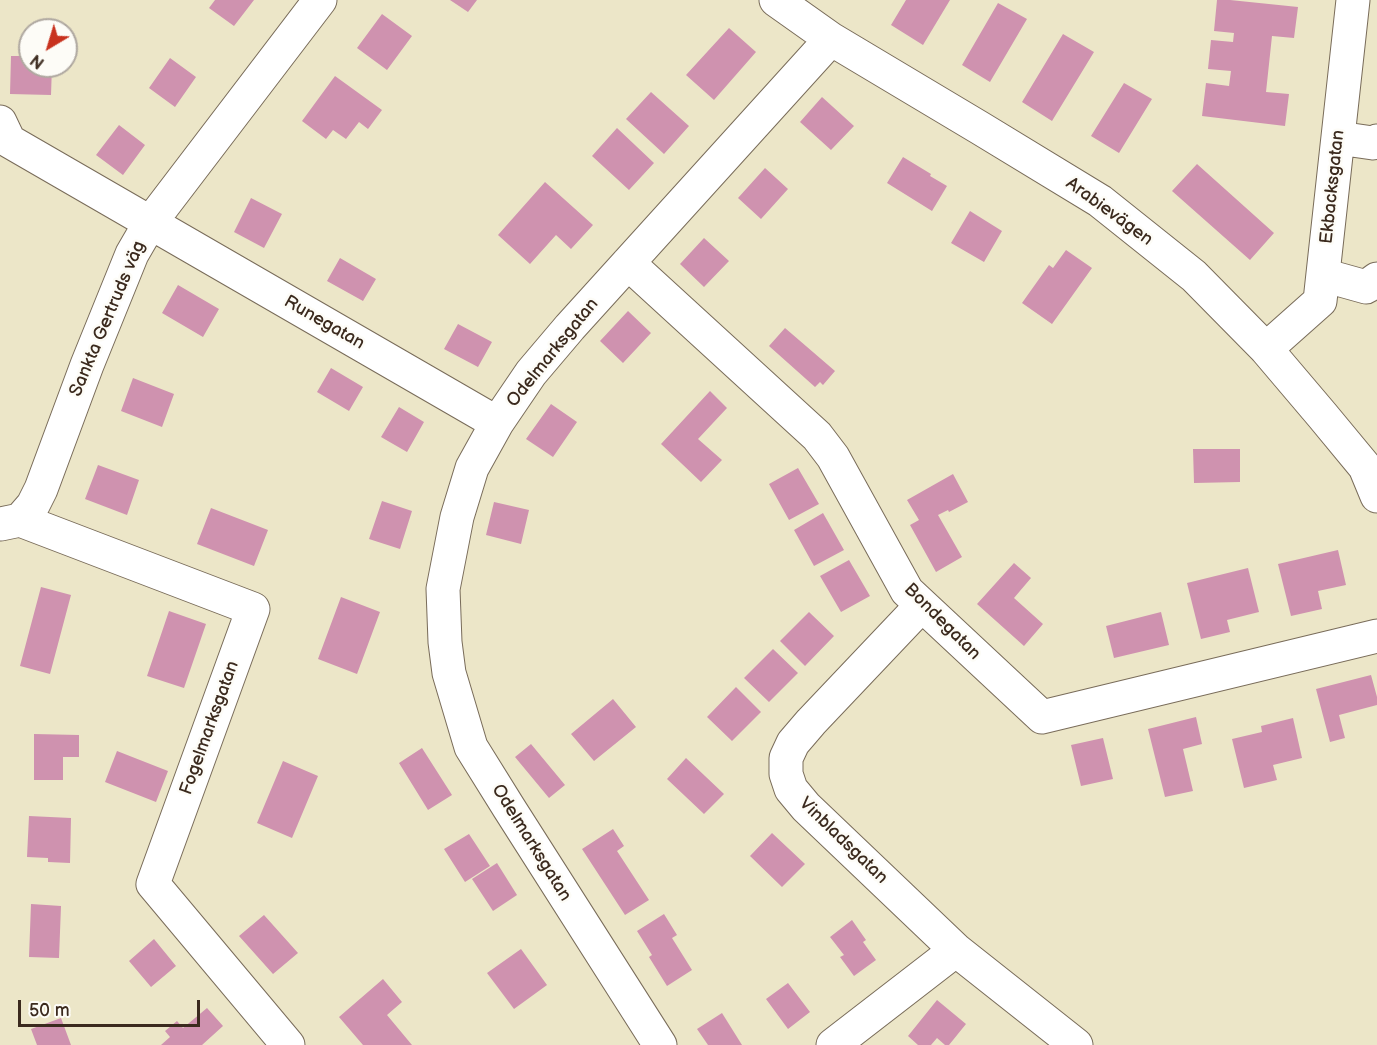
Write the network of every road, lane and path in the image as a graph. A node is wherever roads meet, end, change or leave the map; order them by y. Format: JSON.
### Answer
{"nodes":[{"id":1,"x":320,"y":0,"type":"edge"},
{"id":2,"x":776,"y":0,"type":"edge"},
{"id":3,"x":1353,"y":0,"type":"edge"},
{"id":4,"x":831,"y":39,"type":"junction"},
{"id":5,"x":0,"y":122,"type":"edge"},
{"id":6,"x":1338,"y":138,"type":"junction"},
{"id":7,"x":1377,"y":141,"type":"edge"},
{"id":8,"x":150,"y":223,"type":"junction"},
{"id":9,"x":628,"y":263,"type":"junction"},
{"id":10,"x":1323,"y":275,"type":"junction"},
{"id":11,"x":1377,"y":280,"type":"edge"},
{"id":12,"x":1266,"y":349,"type":"junction"},
{"id":13,"x":497,"y":423,"type":"junction"},
{"id":14,"x":1377,"y":496,"type":"edge"},
{"id":15,"x":10,"y":522,"type":"edge"},
{"id":16,"x":921,"y":606,"type":"junction"},
{"id":17,"x":1377,"y":636,"type":"edge"},
{"id":18,"x":956,"y":950,"type":"junction"},
{"id":19,"x":288,"y":1045,"type":"edge"},
{"id":20,"x":660,"y":1045,"type":"edge"},
{"id":21,"x":833,"y":1045,"type":"edge"},
{"id":22,"x":1076,"y":1045,"type":"edge"}],
"edges":[{"from":1,"to":8,"type":"street","name":"Sankta Gertruds väg"},
{"from":2,"to":4,"type":"street","name":"Arabievägen"},
{"from":3,"to":6,"type":"street","name":"Ekbacksgatan"},
{"from":4,"to":9,"type":"street","name":"Odelmarksgatan"},
{"from":4,"to":12,"type":"street","name":"Arabievägen"},
{"from":5,"to":8,"type":"street","name":"Runegatan"},
{"from":6,"to":7,"type":"street"},
{"from":6,"to":10,"type":"street","name":"Ekbacksgatan"},
{"from":8,"to":13,"type":"street","name":"Runegatan"},
{"from":8,"to":15,"type":"street","name":"Sankta Gertruds väg"},
{"from":9,"to":13,"type":"street","name":"Odelmarksgatan"},
{"from":9,"to":16,"type":"street","name":"Bondegatan"},
{"from":10,"to":11,"type":"street"},
{"from":10,"to":12,"type":"street","name":"Ekbacksgatan"},
{"from":12,"to":14,"type":"street","name":"Arabievägen"},
{"from":13,"to":20,"type":"street","name":"Odelmarksgatan"},
{"from":15,"to":19,"type":"street","name":"Fogelmarksgatan"},
{"from":16,"to":17,"type":"street","name":"Bondegatan"},
{"from":16,"to":18,"type":"street","name":"Vinbladsgatan"},
{"from":18,"to":21,"type":"street"},
{"from":18,"to":22,"type":"street","name":"Vinbladsgatan"}]}
